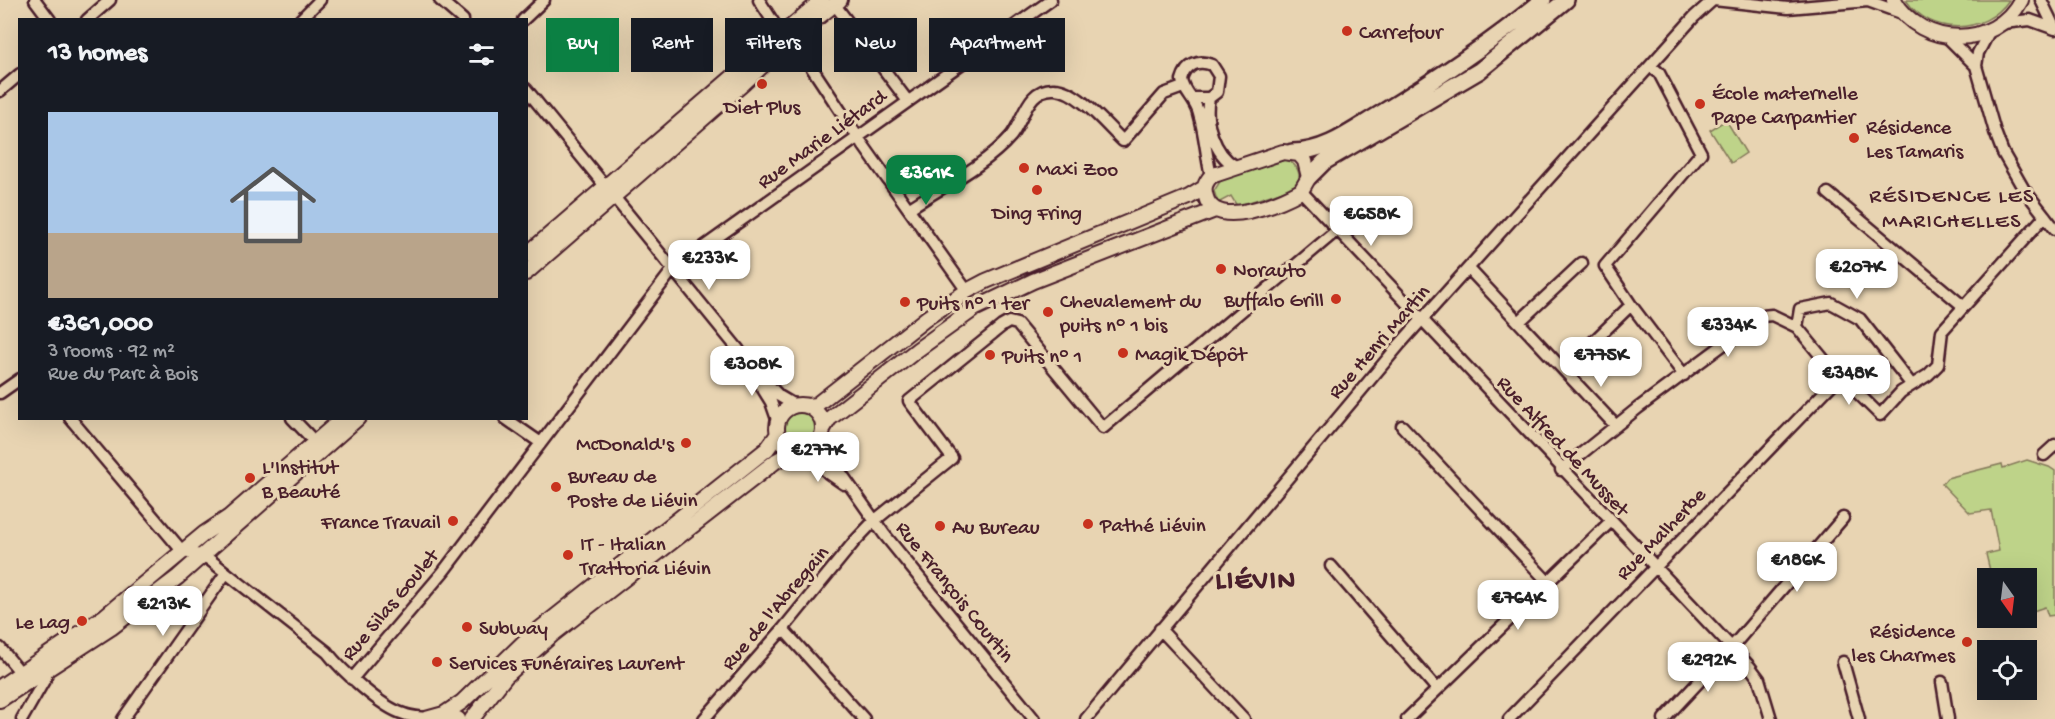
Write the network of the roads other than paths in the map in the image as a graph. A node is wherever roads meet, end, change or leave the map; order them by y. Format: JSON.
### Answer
{"nodes":[{"id":1,"x":35,"y":0,"type":"edge"},
{"id":2,"x":110,"y":0,"type":"edge"},
{"id":3,"x":320,"y":0,"type":"edge"},
{"id":4,"x":440,"y":0,"type":"edge"},
{"id":5,"x":544,"y":0,"type":"edge"},
{"id":6,"x":759,"y":0,"type":"edge"},
{"id":7,"x":1051,"y":0,"type":"edge"},
{"id":8,"x":1543,"y":0,"type":"edge"},
{"id":9,"x":1566,"y":0,"type":"edge"},
{"id":10,"x":1713,"y":0,"type":"edge"},
{"id":11,"x":1894,"y":0,"type":"edge"},
{"id":12,"x":2021,"y":0,"type":"edge"},
{"id":13,"x":2041,"y":0,"type":"edge"},
{"id":14,"x":1839,"y":1,"type":"edge"},
{"id":15,"x":832,"y":2,"type":"edge"},
{"id":16,"x":1741,"y":2,"type":"edge"},
{"id":17,"x":1904,"y":14,"type":"junction"},
{"id":18,"x":48,"y":18,"type":"edge"},
{"id":19,"x":89,"y":18,"type":"edge"},
{"id":20,"x":302,"y":18,"type":"edge"},
{"id":21,"x":461,"y":18,"type":"edge"},
{"id":22,"x":525,"y":18,"type":"edge"},
{"id":23,"x":773,"y":18,"type":"edge"},
{"id":24,"x":811,"y":18,"type":"edge"},
{"id":25,"x":1995,"y":27,"type":"junction"},
{"id":26,"x":2055,"y":29,"type":"edge"},
{"id":27,"x":1947,"y":37,"type":"junction"},
{"id":28,"x":1651,"y":66,"type":"junction"},
{"id":29,"x":1976,"y":66,"type":"junction"},
{"id":30,"x":746,"y":72,"type":"edge"},
{"id":31,"x":812,"y":72,"type":"edge"},
{"id":32,"x":18,"y":76,"type":"edge"},
{"id":33,"x":1183,"y":87,"type":"junction"},
{"id":34,"x":0,"y":91,"type":"edge"},
{"id":35,"x":528,"y":91,"type":"edge"},
{"id":36,"x":1192,"y":98,"type":"junction"},
{"id":37,"x":1209,"y":98,"type":"junction"},
{"id":38,"x":907,"y":100,"type":"junction"},
{"id":39,"x":858,"y":137,"type":"junction"},
{"id":40,"x":1292,"y":152,"type":"junction"},
{"id":41,"x":1234,"y":166,"type":"junction"},
{"id":42,"x":1309,"y":177,"type":"junction"},
{"id":43,"x":1208,"y":182,"type":"junction"},
{"id":44,"x":611,"y":191,"type":"junction"},
{"id":45,"x":1301,"y":191,"type":"junction"},
{"id":46,"x":1828,"y":193,"type":"dead end"},
{"id":47,"x":910,"y":208,"type":"junction"},
{"id":48,"x":1215,"y":210,"type":"junction"},
{"id":49,"x":2045,"y":216,"type":"junction"},
{"id":50,"x":2055,"y":229,"type":"edge"},
{"id":51,"x":1336,"y":231,"type":"junction"},
{"id":52,"x":528,"y":253,"type":"edge"},
{"id":53,"x":1582,"y":263,"type":"dead end"},
{"id":54,"x":674,"y":268,"type":"junction"},
{"id":55,"x":1469,"y":269,"type":"junction"},
{"id":56,"x":528,"y":271,"type":"edge"},
{"id":57,"x":967,"y":291,"type":"junction"},
{"id":58,"x":1630,"y":305,"type":"junction"},
{"id":59,"x":1963,"y":306,"type":"junction"},
{"id":60,"x":1421,"y":320,"type":"junction"},
{"id":61,"x":1519,"y":322,"type":"junction"},
{"id":62,"x":1797,"y":327,"type":"junction"},
{"id":63,"x":748,"y":362,"type":"junction"},
{"id":64,"x":1564,"y":370,"type":"junction"},
{"id":65,"x":1684,"y":375,"type":"junction"},
{"id":66,"x":1840,"y":376,"type":"junction"},
{"id":67,"x":18,"y":380,"type":"edge"},
{"id":68,"x":1911,"y":384,"type":"junction"},
{"id":69,"x":0,"y":393,"type":"edge"},
{"id":70,"x":801,"y":406,"type":"junction"},
{"id":71,"x":72,"y":420,"type":"edge"},
{"id":72,"x":294,"y":420,"type":"edge"},
{"id":73,"x":340,"y":420,"type":"edge"},
{"id":74,"x":356,"y":420,"type":"edge"},
{"id":75,"x":508,"y":420,"type":"edge"},
{"id":76,"x":1402,"y":426,"type":"dead end"},
{"id":77,"x":1616,"y":426,"type":"junction"},
{"id":78,"x":778,"y":428,"type":"junction"},
{"id":79,"x":822,"y":434,"type":"junction"},
{"id":80,"x":315,"y":442,"type":"junction"},
{"id":81,"x":541,"y":443,"type":"junction"},
{"id":82,"x":2055,"y":445,"type":"edge"},
{"id":83,"x":801,"y":451,"type":"junction"},
{"id":84,"x":2044,"y":455,"type":"dead end"},
{"id":85,"x":1561,"y":470,"type":"junction"},
{"id":86,"x":848,"y":486,"type":"junction"},
{"id":87,"x":1843,"y":518,"type":"dead end"},
{"id":88,"x":874,"y":521,"type":"junction"},
{"id":89,"x":1610,"y":522,"type":"junction"},
{"id":90,"x":183,"y":552,"type":"junction"},
{"id":91,"x":201,"y":555,"type":"junction"},
{"id":92,"x":1331,"y":566,"type":"dead end"},
{"id":93,"x":1655,"y":569,"type":"junction"},
{"id":94,"x":226,"y":573,"type":"junction"},
{"id":95,"x":1548,"y":582,"type":"junction"},
{"id":96,"x":783,"y":629,"type":"junction"},
{"id":97,"x":1160,"y":629,"type":"junction"},
{"id":98,"x":1730,"y":647,"type":"junction"},
{"id":99,"x":0,"y":648,"type":"edge"},
{"id":100,"x":1843,"y":662,"type":"dead end"},
{"id":101,"x":44,"y":672,"type":"junction"},
{"id":102,"x":21,"y":673,"type":"junction"},
{"id":103,"x":352,"y":679,"type":"junction"},
{"id":104,"x":1942,"y":682,"type":"dead end"},
{"id":105,"x":0,"y":687,"type":"edge"},
{"id":106,"x":1437,"y":689,"type":"junction"},
{"id":107,"x":0,"y":700,"type":"edge"},
{"id":108,"x":444,"y":714,"type":"junction"},
{"id":109,"x":404,"y":717,"type":"edge"},
{"id":110,"x":22,"y":719,"type":"edge"},
{"id":111,"x":123,"y":719,"type":"edge"},
{"id":112,"x":427,"y":719,"type":"edge"},
{"id":113,"x":458,"y":719,"type":"edge"},
{"id":114,"x":472,"y":719,"type":"edge"},
{"id":115,"x":705,"y":719,"type":"edge"},
{"id":116,"x":864,"y":719,"type":"edge"},
{"id":117,"x":1034,"y":719,"type":"edge"},
{"id":118,"x":1086,"y":719,"type":"edge"},
{"id":119,"x":1244,"y":719,"type":"edge"},
{"id":120,"x":1407,"y":719,"type":"edge"},
{"id":121,"x":1509,"y":719,"type":"edge"},
{"id":122,"x":1664,"y":719,"type":"edge"},
{"id":123,"x":1771,"y":719,"type":"edge"},
{"id":124,"x":1859,"y":719,"type":"edge"},
{"id":125,"x":1948,"y":719,"type":"edge"}],
"edges":[{"from":1,"to":18,"type":"street"},
{"from":2,"to":19,"type":"street"},
{"from":3,"to":20,"type":"street"},
{"from":4,"to":21,"type":"street"},
{"from":5,"to":22,"type":"street"},
{"from":6,"to":23,"type":"street"},
{"from":7,"to":38,"type":"street","name":"Rue Marie Liétard"},
{"from":8,"to":40,"type":"highway"},
{"from":9,"to":42,"type":"highway"},
{"from":10,"to":16,"type":"street"},
{"from":10,"to":28,"type":"street","name":"Rue Henri Martin"},
{"from":11,"to":17,"type":"main road"},
{"from":12,"to":25,"type":"main road"},
{"from":13,"to":26,"type":"street"},
{"from":14,"to":16,"type":"street"},
{"from":14,"to":17,"type":"street"},
{"from":15,"to":24,"type":"main road"},
{"from":15,"to":38,"type":"street"},
{"from":17,"to":27,"type":"main road"},
{"from":25,"to":26,"type":"street"},
{"from":25,"to":27,"type":"main road"},
{"from":25,"to":29,"type":"street"},
{"from":27,"to":29,"type":"street"},
{"from":28,"to":55,"type":"street","name":"Rue Henri Martin"},
{"from":28,"to":58,"type":"street"},
{"from":29,"to":49,"type":"street"},
{"from":30,"to":44,"type":"main road"},
{"from":31,"to":39,"type":"street"},
{"from":32,"to":34,"type":"street"},
{"from":33,"to":36,"type":"street"},
{"from":33,"to":37,"type":"street"},
{"from":33,"to":47,"type":"street"},
{"from":35,"to":44,"type":"street"},
{"from":36,"to":37,"type":"street"},
{"from":36,"to":43,"type":"street"},
{"from":37,"to":41,"type":"street"},
{"from":38,"to":39,"type":"street","name":"Rue Marie Liétard"},
{"from":39,"to":47,"type":"street"},
{"from":39,"to":54,"type":"street","name":"Rue Marie Liétard"},
{"from":40,"to":41,"type":"main road"},
{"from":40,"to":42,"type":"main road"},
{"from":41,"to":43,"type":"main road"},
{"from":42,"to":45,"type":"main road"},
{"from":43,"to":48,"type":"main road"},
{"from":43,"to":57,"type":"main road"},
{"from":44,"to":52,"type":"main road"},
{"from":44,"to":54,"type":"street"},
{"from":44,"to":56,"type":"main road"},
{"from":45,"to":48,"type":"main road"},
{"from":45,"to":51,"type":"street","name":"Rue Alfred de Musset"},
{"from":46,"to":59,"type":"street"},
{"from":47,"to":57,"type":"street"},
{"from":48,"to":79,"type":"main road"},
{"from":49,"to":50,"type":"street"},
{"from":49,"to":59,"type":"street"},
{"from":51,"to":60,"type":"street","name":"Rue Alfred de Musset"},
{"from":51,"to":88,"type":"street","name":"Rue de l'Abregain"},
{"from":53,"to":61,"type":"street"},
{"from":54,"to":63,"type":"street"},
{"from":54,"to":81,"type":"street","name":"Rue Silas Goulet"},
{"from":55,"to":60,"type":"street","name":"Rue Henri Martin"},
{"from":55,"to":61,"type":"street"},
{"from":57,"to":70,"type":"main road"},
{"from":58,"to":64,"type":"street"},
{"from":58,"to":65,"type":"street"},
{"from":59,"to":68,"type":"street"},
{"from":60,"to":85,"type":"street","name":"Rue Alfred de Musset"},
{"from":60,"to":97,"type":"street","name":"Rue Henri Martin"},
{"from":61,"to":64,"type":"street"},
{"from":62,"to":65,"type":"street"},
{"from":62,"to":66,"type":"street"},
{"from":62,"to":68,"type":"street"},
{"from":63,"to":70,"type":"street"},
{"from":63,"to":78,"type":"street"},
{"from":64,"to":77,"type":"street"},
{"from":65,"to":77,"type":"street"},
{"from":66,"to":68,"type":"street"},
{"from":66,"to":93,"type":"street","name":"Rue Malherbe"},
{"from":67,"to":69,"type":"street"},
{"from":70,"to":78,"type":"main road"},
{"from":70,"to":79,"type":"main road"},
{"from":71,"to":90,"type":"street"},
{"from":72,"to":80,"type":"street"},
{"from":73,"to":80,"type":"main road"},
{"from":74,"to":91,"type":"main road"},
{"from":75,"to":81,"type":"street"},
{"from":76,"to":95,"type":"street"},
{"from":77,"to":85,"type":"street"},
{"from":78,"to":83,"type":"main road"},
{"from":78,"to":108,"type":"main road"},
{"from":79,"to":83,"type":"main road"},
{"from":79,"to":86,"type":"street"},
{"from":80,"to":90,"type":"main road"},
{"from":81,"to":103,"type":"street","name":"Rue Silas Goulet"},
{"from":82,"to":84,"type":"street"},
{"from":83,"to":86,"type":"street"},
{"from":83,"to":114,"type":"main road"},
{"from":85,"to":89,"type":"street","name":"Rue Alfred de Musset"},
{"from":86,"to":88,"type":"street","name":"Rue François Courtin"},
{"from":87,"to":98,"type":"street"},
{"from":88,"to":96,"type":"street","name":"Rue de l'Abregain"},
{"from":88,"to":117,"type":"street","name":"Rue François Courtin"},
{"from":89,"to":93,"type":"street","name":"Rue Alfred de Musset"},
{"from":89,"to":95,"type":"street"},
{"from":90,"to":91,"type":"street"},
{"from":90,"to":102,"type":"main road"},
{"from":91,"to":94,"type":"street"},
{"from":91,"to":101,"type":"main road"},
{"from":92,"to":106,"type":"street"},
{"from":93,"to":98,"type":"street","name":"Rue Alfred de Musset"},
{"from":93,"to":121,"type":"street","name":"Rue Malherbe"},
{"from":94,"to":103,"type":"street"},
{"from":94,"to":111,"type":"street"},
{"from":95,"to":106,"type":"street"},
{"from":96,"to":115,"type":"street","name":"Rue de l'Abregain"},
{"from":96,"to":116,"type":"street"},
{"from":97,"to":118,"type":"street","name":"Rue Henri Martin"},
{"from":97,"to":119,"type":"street"},
{"from":98,"to":122,"type":"street"},
{"from":98,"to":123,"type":"street","name":"Rue Alfred de Musset"},
{"from":99,"to":102,"type":"street"},
{"from":100,"to":124,"type":"street"},
{"from":101,"to":107,"type":"main road"},
{"from":101,"to":110,"type":"street"},
{"from":102,"to":105,"type":"main road"},
{"from":103,"to":109,"type":"street"},
{"from":104,"to":125,"type":"street"},
{"from":106,"to":120,"type":"street"},
{"from":108,"to":112,"type":"main road"},
{"from":108,"to":113,"type":"main road"},
{"from":109,"to":112,"type":"street"}]}
